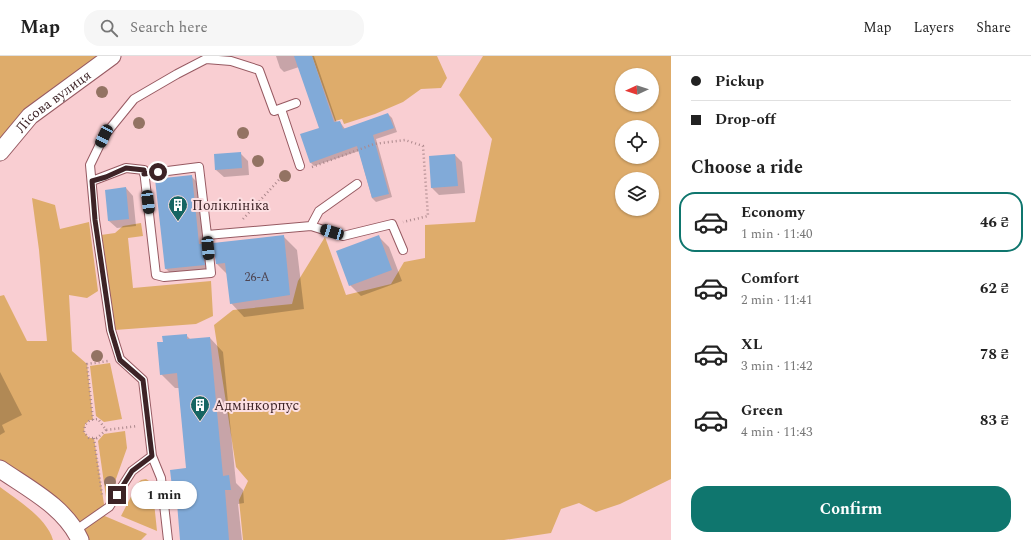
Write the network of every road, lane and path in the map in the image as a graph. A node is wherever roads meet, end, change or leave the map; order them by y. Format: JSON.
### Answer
{"nodes":[{"id":1,"x":112,"y":56,"type":"edge"},
{"id":2,"x":296,"y":103,"type":"dead end"},
{"id":3,"x":281,"y":109,"type":"junction"},
{"id":4,"x":0,"y":152,"type":"edge"},
{"id":5,"x":299,"y":163,"type":"junction"},
{"id":6,"x":144,"y":174,"type":"junction"},
{"id":7,"x":92,"y":181,"type":"junction"},
{"id":8,"x":357,"y":184,"type":"dead end"},
{"id":9,"x":392,"y":224,"type":"junction"},
{"id":10,"x":311,"y":226,"type":"junction"},
{"id":11,"x":231,"y":233,"type":"junction"},
{"id":12,"x":207,"y":236,"type":"junction"},
{"id":13,"x":403,"y":250,"type":"dead end"},
{"id":14,"x":120,"y":360,"type":"junction"},
{"id":15,"x":93,"y":420,"type":"junction"},
{"id":16,"x":148,"y":425,"type":"junction"},
{"id":17,"x":106,"y":430,"type":"junction"},
{"id":18,"x":94,"y":438,"type":"junction"},
{"id":19,"x":152,"y":456,"type":"junction"},
{"id":20,"x":0,"y":469,"type":"edge"},
{"id":21,"x":105,"y":511,"type":"junction"},
{"id":22,"x":78,"y":535,"type":"edge"},
{"id":23,"x":168,"y":540,"type":"edge"}],
"edges":[{"from":1,"to":4,"type":"street","name":"Лісова вулиця"},
{"from":2,"to":3,"type":"lane"},
{"from":3,"to":5,"type":"lane"},
{"from":3,"to":7,"type":"lane"},
{"from":5,"to":9,"type":"path"},
{"from":5,"to":11,"type":"path"},
{"from":6,"to":7,"type":"lane"},
{"from":6,"to":12,"type":"lane"},
{"from":6,"to":12,"type":"lane"},
{"from":7,"to":14,"type":"lane"},
{"from":8,"to":10,"type":"lane"},
{"from":9,"to":10,"type":"lane"},
{"from":9,"to":13,"type":"lane"},
{"from":10,"to":11,"type":"lane"},
{"from":11,"to":12,"type":"lane"},
{"from":14,"to":15,"type":"path"},
{"from":14,"to":16,"type":"lane"},
{"from":15,"to":17,"type":"path"},
{"from":15,"to":18,"type":"path"},
{"from":16,"to":17,"type":"path"},
{"from":16,"to":19,"type":"lane"},
{"from":17,"to":18,"type":"path"},
{"from":18,"to":21,"type":"path"},
{"from":19,"to":21,"type":"lane"},
{"from":19,"to":23,"type":"lane"},
{"from":20,"to":22,"type":"street"},
{"from":21,"to":22,"type":"lane"}]}
